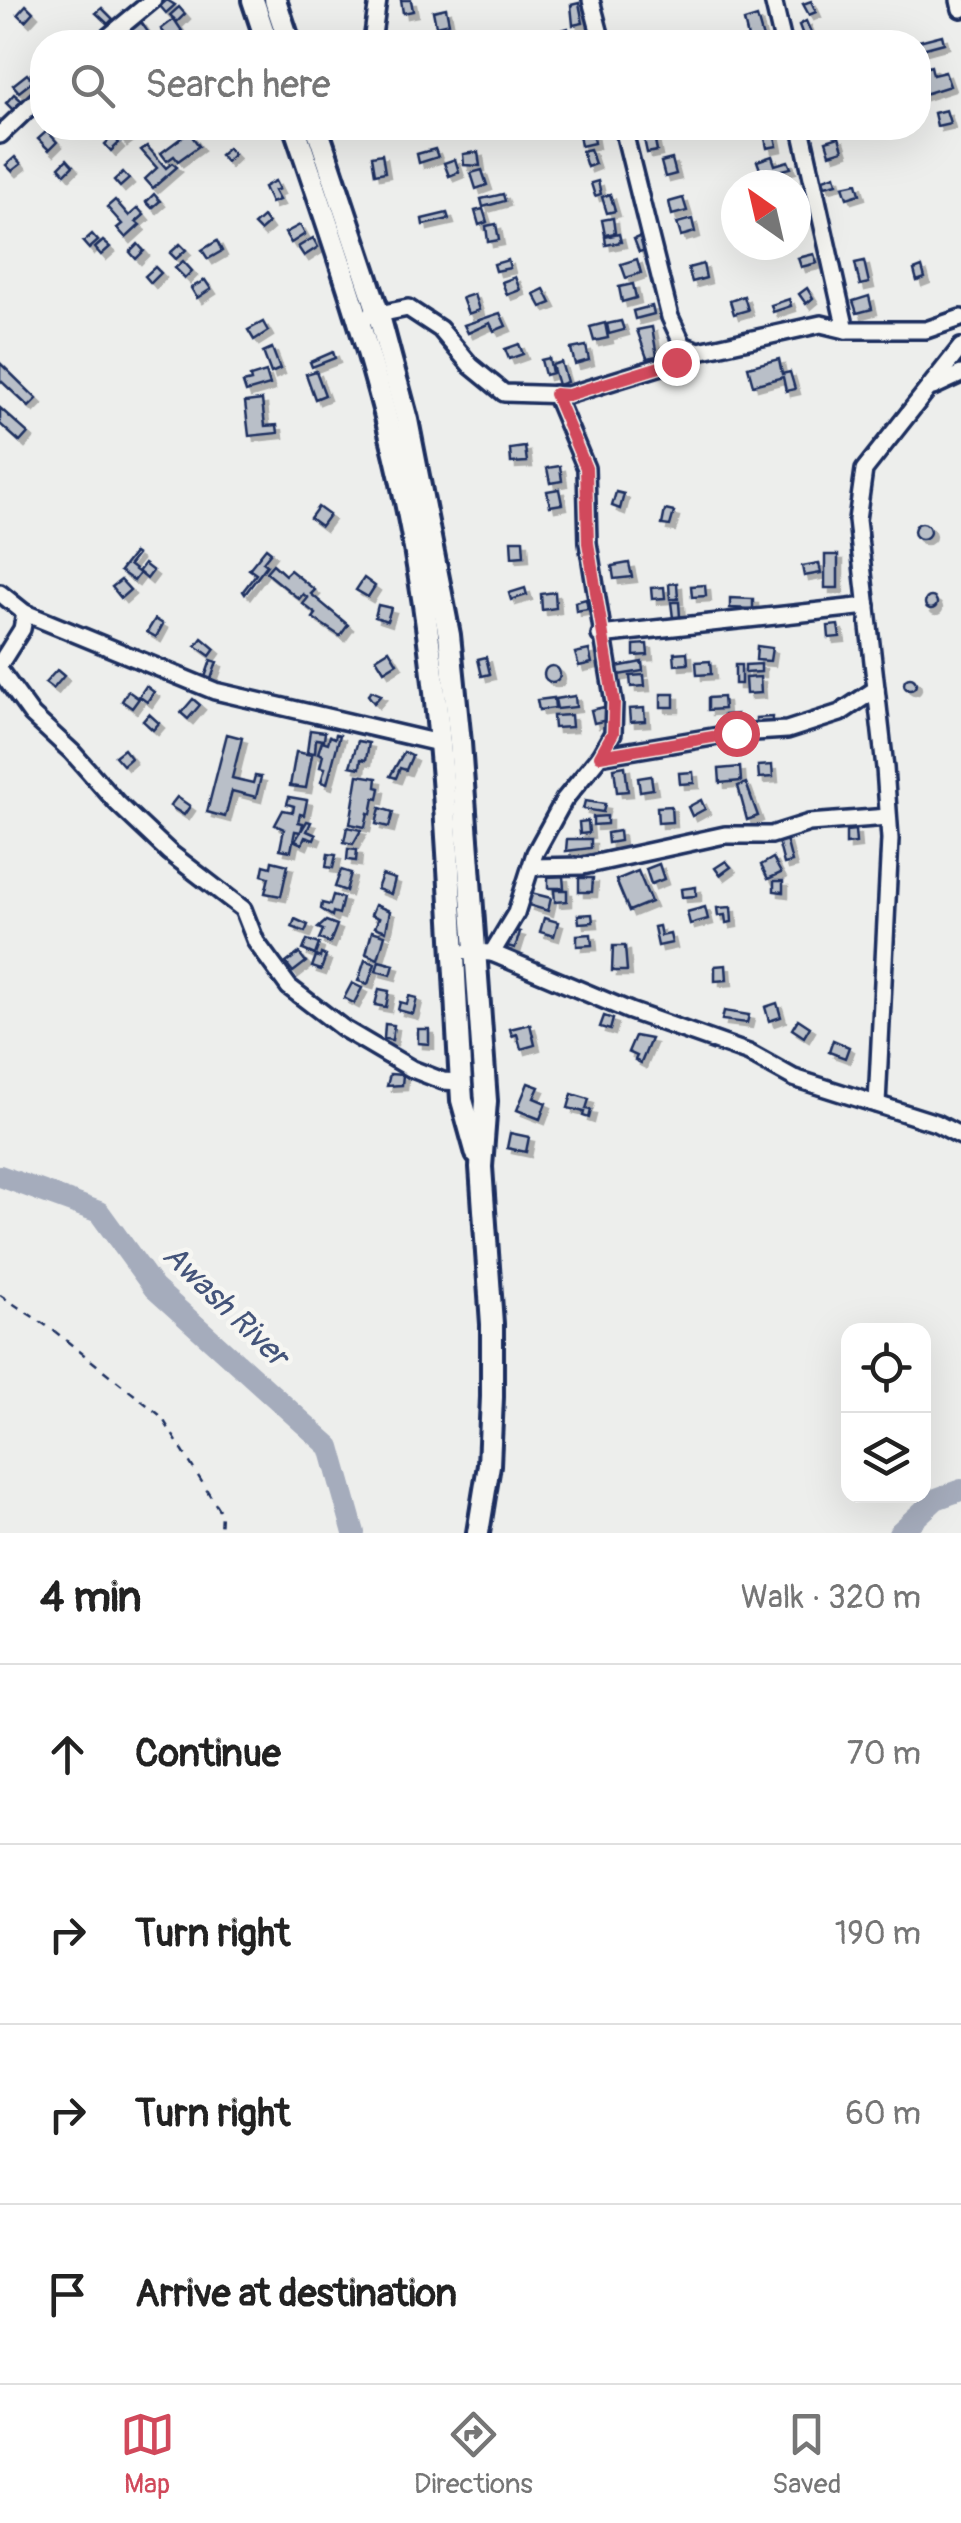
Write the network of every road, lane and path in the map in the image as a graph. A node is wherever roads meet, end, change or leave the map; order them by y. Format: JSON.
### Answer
{"nodes":[{"id":1,"x":153,"y":0,"type":"edge"},
{"id":2,"x":253,"y":0,"type":"edge"},
{"id":3,"x":275,"y":0,"type":"edge"},
{"id":4,"x":378,"y":0,"type":"edge"},
{"id":5,"x":591,"y":0,"type":"edge"},
{"id":6,"x":774,"y":0,"type":"edge"},
{"id":7,"x":959,"y":0,"type":"edge"},
{"id":8,"x":961,"y":10,"type":"edge"},
{"id":9,"x":117,"y":30,"type":"edge"},
{"id":10,"x":263,"y":30,"type":"edge"},
{"id":11,"x":285,"y":30,"type":"edge"},
{"id":12,"x":374,"y":30,"type":"edge"},
{"id":13,"x":599,"y":30,"type":"edge"},
{"id":14,"x":780,"y":30,"type":"edge"},
{"id":15,"x":30,"y":106,"type":"edge"},
{"id":16,"x":0,"y":135,"type":"edge"},
{"id":17,"x":301,"y":140,"type":"edge"},
{"id":18,"x":320,"y":140,"type":"edge"},
{"id":19,"x":626,"y":140,"type":"edge"},
{"id":20,"x":805,"y":140,"type":"edge"},
{"id":21,"x":369,"y":316,"type":"junction"},
{"id":22,"x":961,"y":318,"type":"edge"},
{"id":23,"x":846,"y":330,"type":"junction"},
{"id":24,"x":961,"y":347,"type":"edge"},
{"id":25,"x":699,"y":351,"type":"junction"},
{"id":26,"x":961,"y":374,"type":"edge"},
{"id":27,"x":927,"y":390,"type":"junction"},
{"id":28,"x":555,"y":394,"type":"junction"},
{"id":29,"x":0,"y":593,"type":"edge"},
{"id":30,"x":867,"y":606,"type":"junction"},
{"id":31,"x":26,"y":613,"type":"junction"},
{"id":32,"x":600,"y":635,"type":"junction"},
{"id":33,"x":0,"y":667,"type":"edge"},
{"id":34,"x":876,"y":689,"type":"junction"},
{"id":35,"x":439,"y":744,"type":"junction"},
{"id":36,"x":600,"y":756,"type":"junction"},
{"id":37,"x":888,"y":818,"type":"junction"},
{"id":38,"x":530,"y":868,"type":"junction"},
{"id":39,"x":473,"y":953,"type":"junction"},
{"id":40,"x":461,"y":1082,"type":"junction"},
{"id":41,"x":877,"y":1104,"type":"junction"},
{"id":42,"x":961,"y":1136,"type":"edge"},
{"id":43,"x":480,"y":1167,"type":"junction"},
{"id":44,"x":0,"y":1295,"type":"edge"},
{"id":45,"x":220,"y":1533,"type":"edge"},
{"id":46,"x":478,"y":1533,"type":"edge"}],
"edges":[{"from":1,"to":9,"type":"street"},
{"from":2,"to":10,"type":"main road"},
{"from":3,"to":11,"type":"main road"},
{"from":4,"to":12,"type":"street"},
{"from":5,"to":13,"type":"street"},
{"from":6,"to":14,"type":"street"},
{"from":7,"to":8,"type":"street"},
{"from":15,"to":16,"type":"street"},
{"from":17,"to":21,"type":"main road"},
{"from":18,"to":21,"type":"main road"},
{"from":19,"to":25,"type":"street"},
{"from":20,"to":23,"type":"street"},
{"from":21,"to":28,"type":"street"},
{"from":21,"to":35,"type":"main road"},
{"from":21,"to":39,"type":"main road"},
{"from":22,"to":23,"type":"street"},
{"from":23,"to":25,"type":"street"},
{"from":24,"to":27,"type":"street"},
{"from":25,"to":28,"type":"street"},
{"from":26,"to":27,"type":"street"},
{"from":27,"to":30,"type":"street"},
{"from":28,"to":32,"type":"street"},
{"from":29,"to":31,"type":"street"},
{"from":30,"to":32,"type":"street"},
{"from":30,"to":34,"type":"street"},
{"from":31,"to":33,"type":"street"},
{"from":31,"to":35,"type":"street"},
{"from":32,"to":36,"type":"street"},
{"from":33,"to":40,"type":"street"},
{"from":34,"to":36,"type":"street"},
{"from":34,"to":37,"type":"street"},
{"from":35,"to":39,"type":"main road"},
{"from":36,"to":38,"type":"street"},
{"from":37,"to":38,"type":"street"},
{"from":37,"to":41,"type":"street"},
{"from":38,"to":39,"type":"street"},
{"from":39,"to":40,"type":"main road"},
{"from":39,"to":41,"type":"street"},
{"from":39,"to":43,"type":"main road"},
{"from":40,"to":43,"type":"main road"},
{"from":41,"to":42,"type":"street"},
{"from":43,"to":46,"type":"main road"},
{"from":44,"to":45,"type":"path"}]}
